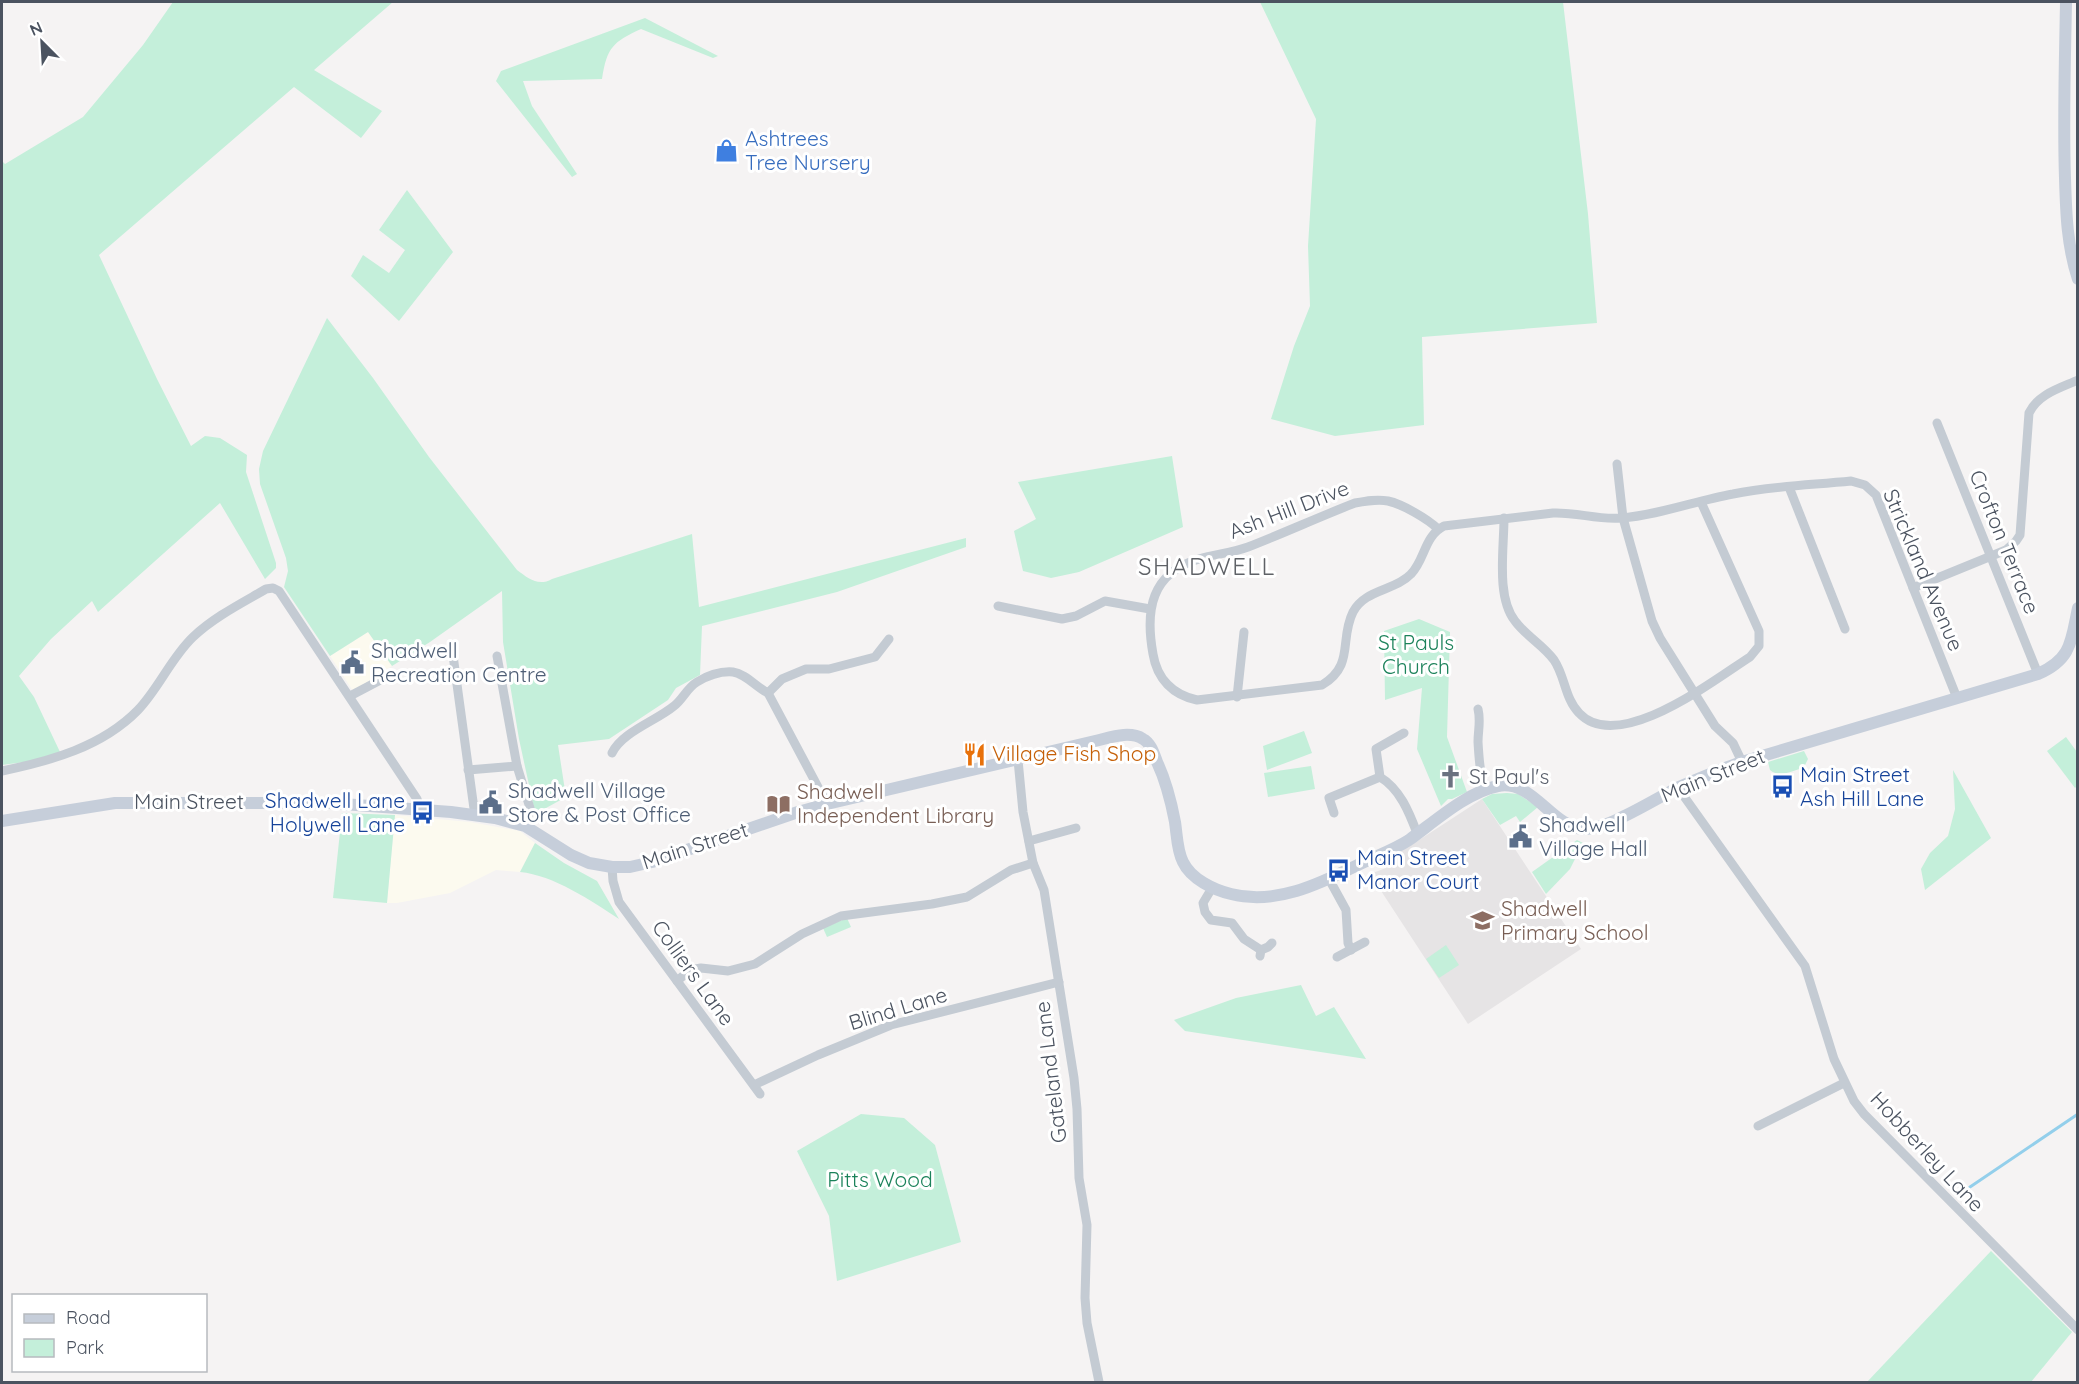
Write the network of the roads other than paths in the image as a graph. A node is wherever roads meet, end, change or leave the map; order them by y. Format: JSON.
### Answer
{"nodes":[{"id":1,"x":2066,"y":2,"type":"edge"},
{"id":2,"x":2078,"y":279,"type":"edge"},
{"id":3,"x":2078,"y":380,"type":"edge"},
{"id":4,"x":1937,"y":423,"type":"dead end"},
{"id":5,"x":1617,"y":464,"type":"dead end"},
{"id":6,"x":1789,"y":487,"type":"junction"},
{"id":7,"x":1701,"y":501,"type":"junction"},
{"id":8,"x":1623,"y":518,"type":"junction"},
{"id":9,"x":1504,"y":519,"type":"junction"},
{"id":10,"x":1438,"y":529,"type":"junction"},
{"id":11,"x":1990,"y":556,"type":"junction"},
{"id":12,"x":1913,"y":588,"type":"junction"},
{"id":13,"x":998,"y":606,"type":"dead end"},
{"id":14,"x":2078,"y":608,"type":"edge"},
{"id":15,"x":1150,"y":609,"type":"junction"},
{"id":16,"x":1845,"y":629,"type":"dead end"},
{"id":17,"x":1244,"y":632,"type":"dead end"},
{"id":18,"x":889,"y":639,"type":"dead end"},
{"id":19,"x":452,"y":648,"type":"dead end"},
{"id":20,"x":497,"y":656,"type":"dead end"},
{"id":21,"x":2038,"y":674,"type":"junction"},
{"id":22,"x":388,"y":676,"type":"dead end"},
{"id":23,"x":1694,"y":692,"type":"junction"},
{"id":24,"x":768,"y":693,"type":"junction"},
{"id":25,"x":350,"y":696,"type":"junction"},
{"id":26,"x":1237,"y":697,"type":"junction"},
{"id":27,"x":1957,"y":698,"type":"junction"},
{"id":28,"x":1478,"y":709,"type":"dead end"},
{"id":29,"x":1404,"y":734,"type":"dead end"},
{"id":30,"x":612,"y":753,"type":"dead end"},
{"id":31,"x":1018,"y":760,"type":"junction"},
{"id":32,"x":1742,"y":762,"type":"junction"},
{"id":33,"x":517,"y":766,"type":"junction"},
{"id":34,"x":468,"y":770,"type":"junction"},
{"id":35,"x":2,"y":771,"type":"edge"},
{"id":36,"x":1380,"y":777,"type":"junction"},
{"id":37,"x":1678,"y":788,"type":"junction"},
{"id":38,"x":1486,"y":790,"type":"junction"},
{"id":39,"x":827,"y":804,"type":"junction"},
{"id":40,"x":421,"y":810,"type":"junction"},
{"id":41,"x":1334,"y":813,"type":"dead end"},
{"id":42,"x":475,"y":816,"type":"junction"},
{"id":43,"x":2,"y":821,"type":"edge"},
{"id":44,"x":525,"y":826,"type":"junction"},
{"id":45,"x":1076,"y":828,"type":"dead end"},
{"id":46,"x":1418,"y":833,"type":"junction"},
{"id":47,"x":1029,"y":841,"type":"junction"},
{"id":48,"x":1033,"y":863,"type":"junction"},
{"id":49,"x":612,"y":867,"type":"junction"},
{"id":50,"x":1329,"y":879,"type":"junction"},
{"id":51,"x":1212,"y":888,"type":"junction"},
{"id":52,"x":1365,"y":942,"type":"dead end"},
{"id":53,"x":1272,"y":943,"type":"dead end"},
{"id":54,"x":1351,"y":950,"type":"junction"},
{"id":55,"x":1337,"y":957,"type":"dead end"},
{"id":56,"x":677,"y":981,"type":"junction"},
{"id":57,"x":1059,"y":982,"type":"junction"},
{"id":58,"x":1844,"y":1083,"type":"junction"},
{"id":59,"x":754,"y":1085,"type":"junction"},
{"id":60,"x":760,"y":1094,"type":"dead end"},
{"id":61,"x":1758,"y":1126,"type":"dead end"},
{"id":62,"x":2078,"y":1330,"type":"edge"},
{"id":63,"x":1099,"y":1383,"type":"edge"}],
"edges":[{"from":1,"to":2,"type":"street"},
{"from":3,"to":11,"type":"street"},
{"from":4,"to":11,"type":"street","name":"Crofton Terrace"},
{"from":5,"to":8,"type":"street"},
{"from":6,"to":7,"type":"street","name":"Strickland Avenue"},
{"from":6,"to":12,"type":"street","name":"Strickland Avenue"},
{"from":6,"to":16,"type":"street"},
{"from":7,"to":8,"type":"street","name":"Strickland Avenue"},
{"from":7,"to":23,"type":"street"},
{"from":8,"to":9,"type":"street"},
{"from":8,"to":23,"type":"street"},
{"from":9,"to":10,"type":"street"},
{"from":9,"to":23,"type":"street"},
{"from":10,"to":15,"type":"street","name":"Ash Hill Drive"},
{"from":10,"to":26,"type":"street","name":"Ash Hill Drive"},
{"from":11,"to":12,"type":"street"},
{"from":11,"to":21,"type":"street","name":"Crofton Terrace"},
{"from":12,"to":27,"type":"street","name":"Strickland Avenue"},
{"from":13,"to":15,"type":"street"},
{"from":14,"to":21,"type":"street","name":"Main Street"},
{"from":15,"to":26,"type":"street","name":"Ash Hill Drive"},
{"from":17,"to":26,"type":"street"},
{"from":18,"to":24,"type":"street"},
{"from":19,"to":34,"type":"street"},
{"from":20,"to":33,"type":"street"},
{"from":21,"to":27,"type":"street","name":"Main Street"},
{"from":22,"to":25,"type":"street"},
{"from":23,"to":32,"type":"street"},
{"from":24,"to":30,"type":"street"},
{"from":24,"to":39,"type":"street"},
{"from":25,"to":35,"type":"street"},
{"from":25,"to":40,"type":"street"},
{"from":27,"to":32,"type":"street","name":"Main Street"},
{"from":28,"to":38,"type":"street"},
{"from":29,"to":36,"type":"street"},
{"from":31,"to":39,"type":"street","name":"Main Street"},
{"from":31,"to":47,"type":"street","name":"Gateland Lane"},
{"from":31,"to":51,"type":"street","name":"Main Street"},
{"from":32,"to":37,"type":"street","name":"Main Street"},
{"from":33,"to":34,"type":"street"},
{"from":33,"to":44,"type":"street"},
{"from":34,"to":42,"type":"street"},
{"from":36,"to":41,"type":"street"},
{"from":36,"to":46,"type":"street"},
{"from":37,"to":38,"type":"street","name":"Main Street"},
{"from":37,"to":58,"type":"street","name":"Hobberley Lane"},
{"from":38,"to":46,"type":"street","name":"Main Street"},
{"from":39,"to":49,"type":"street","name":"Main Street"},
{"from":40,"to":42,"type":"street","name":"Main Street"},
{"from":40,"to":43,"type":"street","name":"Main Street"},
{"from":42,"to":44,"type":"street","name":"Main Street"},
{"from":44,"to":49,"type":"street","name":"Main Street"},
{"from":45,"to":47,"type":"street"},
{"from":46,"to":50,"type":"street","name":"Main Street"},
{"from":47,"to":48,"type":"street","name":"Gateland Lane"},
{"from":48,"to":56,"type":"street"},
{"from":48,"to":57,"type":"street","name":"Gateland Lane"},
{"from":49,"to":56,"type":"street","name":"Colliers Lane"},
{"from":50,"to":51,"type":"street","name":"Main Street"},
{"from":50,"to":54,"type":"street"},
{"from":51,"to":53,"type":"street"},
{"from":52,"to":54,"type":"street"},
{"from":54,"to":55,"type":"street"},
{"from":56,"to":59,"type":"street","name":"Colliers Lane"},
{"from":57,"to":59,"type":"street","name":"Blind Lane"},
{"from":57,"to":63,"type":"street","name":"Gateland Lane"},
{"from":58,"to":61,"type":"street"},
{"from":58,"to":62,"type":"street","name":"Hobberley Lane"},
{"from":59,"to":60,"type":"street","name":"Colliers Lane"}]}
